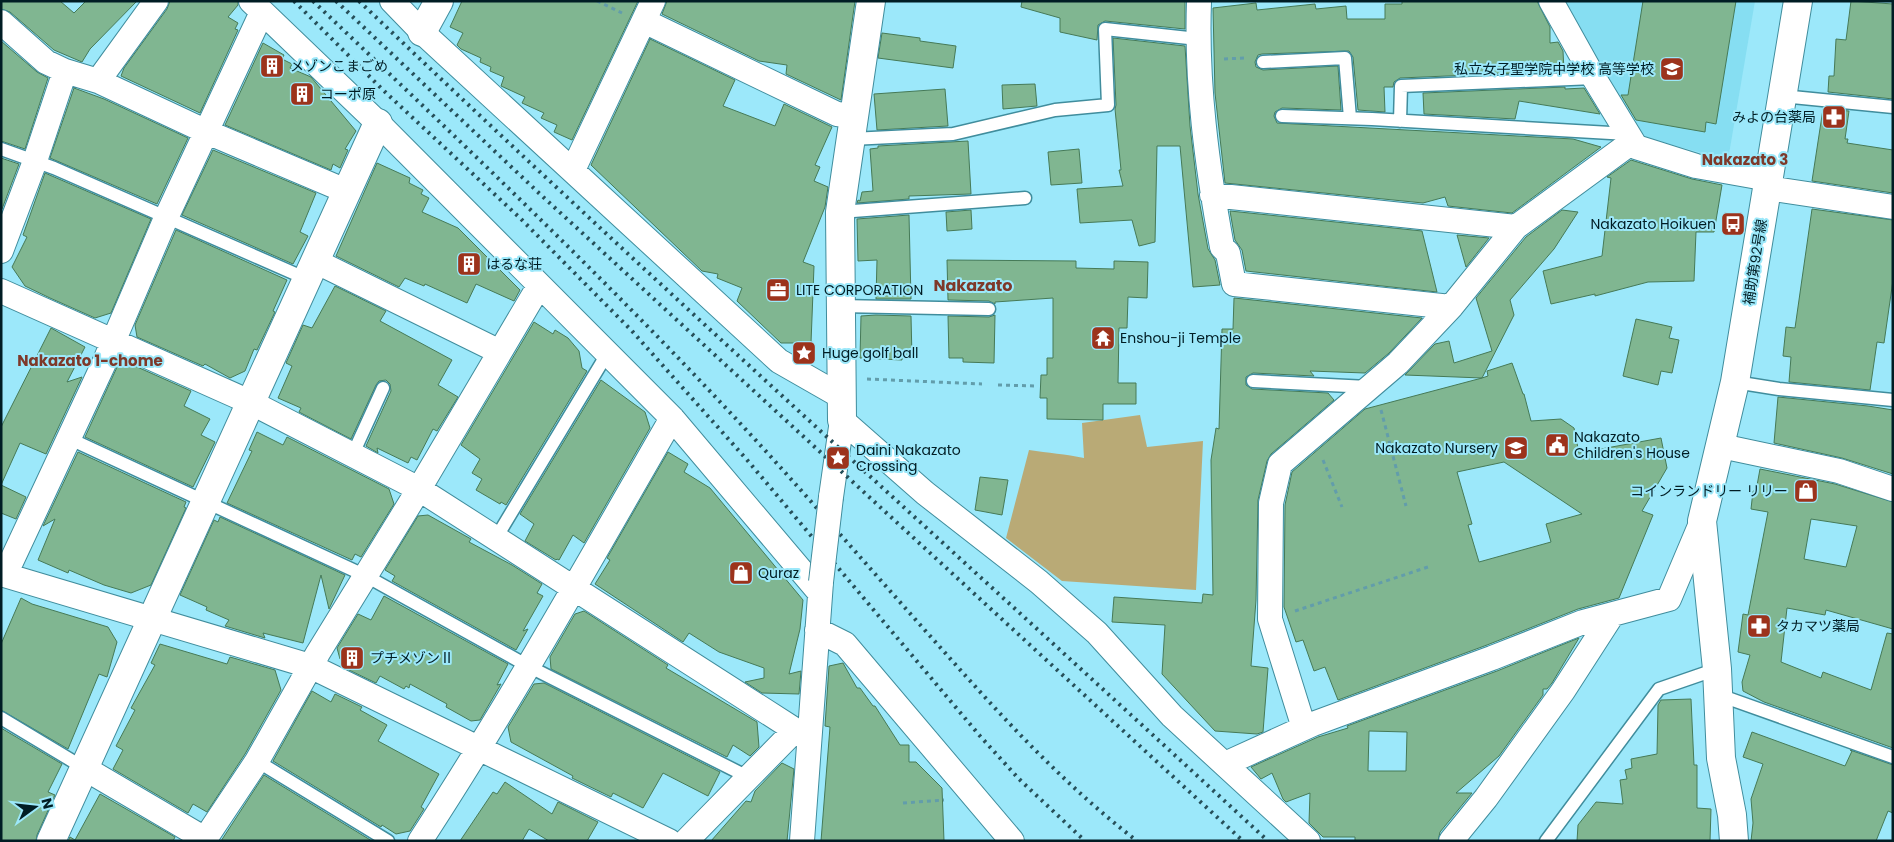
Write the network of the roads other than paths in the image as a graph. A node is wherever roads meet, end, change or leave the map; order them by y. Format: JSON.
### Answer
{"nodes":[{"id":1,"x":156,"y":1,"type":"edge"},
{"id":2,"x":392,"y":1,"type":"edge"},
{"id":3,"x":439,"y":1,"type":"edge"},
{"id":4,"x":871,"y":1,"type":"edge"},
{"id":5,"x":1199,"y":1,"type":"edge"},
{"id":6,"x":1551,"y":1,"type":"edge"},
{"id":7,"x":1798,"y":1,"type":"edge"},
{"id":8,"x":256,"y":6,"type":"edge"},
{"id":9,"x":649,"y":11,"type":"edge"},
{"id":10,"x":1,"y":22,"type":"edge"},
{"id":11,"x":422,"y":32,"type":"junction"},
{"id":12,"x":1198,"y":39,"type":"junction"},
{"id":13,"x":1263,"y":62,"type":"road end"},
{"id":14,"x":65,"y":70,"type":"junction"},
{"id":15,"x":1594,"y":78,"type":"junction"},
{"id":16,"x":98,"y":81,"type":"junction"},
{"id":17,"x":1782,"y":96,"type":"junction"},
{"id":18,"x":1893,"y":107,"type":"edge"},
{"id":19,"x":1282,"y":116,"type":"dead end"},
{"id":20,"x":1350,"y":118,"type":"junction"},
{"id":21,"x":1400,"y":121,"type":"junction"},
{"id":22,"x":378,"y":123,"type":"junction"},
{"id":23,"x":852,"y":128,"type":"junction"},
{"id":24,"x":207,"y":132,"type":"junction"},
{"id":25,"x":1630,"y":138,"type":"junction"},
{"id":26,"x":1,"y":149,"type":"edge"},
{"id":27,"x":35,"y":161,"type":"junction"},
{"id":28,"x":573,"y":170,"type":"junction"},
{"id":29,"x":1768,"y":184,"type":"junction"},
{"id":30,"x":346,"y":191,"type":"junction"},
{"id":31,"x":1212,"y":195,"type":"junction"},
{"id":32,"x":1025,"y":198,"type":"dead end"},
{"id":33,"x":1893,"y":208,"type":"edge"},
{"id":34,"x":840,"y":212,"type":"junction"},
{"id":35,"x":166,"y":218,"type":"junction"},
{"id":36,"x":1516,"y":227,"type":"junction"},
{"id":37,"x":1,"y":250,"type":"edge"},
{"id":38,"x":311,"y":270,"type":"junction"},
{"id":39,"x":539,"y":286,"type":"junction"},
{"id":40,"x":1,"y":291,"type":"edge"},
{"id":41,"x":840,"y":306,"type":"junction"},
{"id":42,"x":1450,"y":307,"type":"junction"},
{"id":43,"x":990,"y":309,"type":"dead end"},
{"id":44,"x":114,"y":341,"type":"junction"},
{"id":45,"x":500,"y":352,"type":"junction"},
{"id":46,"x":607,"y":354,"type":"junction"},
{"id":47,"x":1253,"y":381,"type":"dead end"},
{"id":48,"x":1735,"y":382,"type":"junction"},
{"id":49,"x":1370,"y":387,"type":"junction"},
{"id":50,"x":383,"y":388,"type":"dead end"},
{"id":51,"x":842,"y":398,"type":"junction"},
{"id":52,"x":1893,"y":400,"type":"edge"},
{"id":53,"x":252,"y":403,"type":"junction"},
{"id":54,"x":672,"y":418,"type":"junction"},
{"id":55,"x":68,"y":438,"type":"junction"},
{"id":56,"x":1721,"y":446,"type":"junction"},
{"id":57,"x":352,"y":456,"type":"junction"},
{"id":58,"x":419,"y":489,"type":"junction"},
{"id":59,"x":1893,"y":489,"type":"edge"},
{"id":60,"x":207,"y":501,"type":"junction"},
{"id":61,"x":1702,"y":521,"type":"junction"},
{"id":62,"x":496,"y":538,"type":"junction"},
{"id":63,"x":3,"y":575,"type":"edge"},
{"id":64,"x":366,"y":576,"type":"junction"},
{"id":65,"x":820,"y":587,"type":"junction"},
{"id":66,"x":1709,"y":588,"type":"junction"},
{"id":67,"x":574,"y":589,"type":"junction"},
{"id":68,"x":1669,"y":599,"type":"junction"},
{"id":69,"x":1612,"y":615,"type":"junction"},
{"id":70,"x":152,"y":618,"type":"junction"},
{"id":71,"x":817,"y":630,"type":"junction"},
{"id":72,"x":310,"y":666,"type":"junction"},
{"id":73,"x":528,"y":666,"type":"junction"},
{"id":74,"x":1718,"y":682,"type":"junction"},
{"id":75,"x":1,"y":718,"type":"edge"},
{"id":76,"x":1304,"y":728,"type":"junction"},
{"id":77,"x":802,"y":730,"type":"junction"},
{"id":78,"x":480,"y":749,"type":"junction"},
{"id":79,"x":1893,"y":757,"type":"edge"},
{"id":80,"x":256,"y":761,"type":"junction"},
{"id":81,"x":1224,"y":764,"type":"junction"},
{"id":82,"x":84,"y":768,"type":"junction"},
{"id":83,"x":748,"y":777,"type":"junction"},
{"id":84,"x":205,"y":840,"type":"edge"},
{"id":85,"x":51,"y":841,"type":"edge"},
{"id":86,"x":388,"y":841,"type":"edge"},
{"id":87,"x":420,"y":841,"type":"edge"},
{"id":88,"x":669,"y":841,"type":"edge"},
{"id":89,"x":686,"y":841,"type":"edge"},
{"id":90,"x":802,"y":841,"type":"edge"},
{"id":91,"x":1012,"y":841,"type":"edge"},
{"id":92,"x":1308,"y":841,"type":"edge"},
{"id":93,"x":1451,"y":841,"type":"edge"},
{"id":94,"x":1546,"y":841,"type":"edge"},
{"id":95,"x":1734,"y":841,"type":"edge"}],
"edges":[{"from":1,"to":16,"type":"street"},
{"from":2,"to":11,"type":"street"},
{"from":3,"to":11,"type":"street"},
{"from":4,"to":23,"type":"street"},
{"from":5,"to":12,"type":"street"},
{"from":6,"to":15,"type":"street"},
{"from":7,"to":17,"type":"street","name":"補助第92号線"},
{"from":8,"to":22,"type":"street"},
{"from":8,"to":24,"type":"street"},
{"from":9,"to":23,"type":"street"},
{"from":9,"to":28,"type":"street"},
{"from":10,"to":14,"type":"street"},
{"from":11,"to":28,"type":"street"},
{"from":12,"to":23,"type":"lane"},
{"from":12,"to":31,"type":"street"},
{"from":13,"to":20,"type":"lane"},
{"from":14,"to":16,"type":"street"},
{"from":14,"to":27,"type":"street"},
{"from":15,"to":21,"type":"lane"},
{"from":15,"to":25,"type":"street"},
{"from":16,"to":24,"type":"street"},
{"from":17,"to":18,"type":"lane"},
{"from":17,"to":29,"type":"street","name":"補助第92号線"},
{"from":19,"to":20,"type":"lane"},
{"from":20,"to":21,"type":"lane"},
{"from":21,"to":25,"type":"lane"},
{"from":22,"to":30,"type":"street"},
{"from":22,"to":39,"type":"street"},
{"from":23,"to":34,"type":"street"},
{"from":24,"to":30,"type":"street"},
{"from":24,"to":35,"type":"street"},
{"from":25,"to":29,"type":"street"},
{"from":25,"to":36,"type":"street"},
{"from":26,"to":27,"type":"lane"},
{"from":27,"to":35,"type":"lane"},
{"from":27,"to":37,"type":"street"},
{"from":28,"to":51,"type":"street"},
{"from":29,"to":33,"type":"street"},
{"from":29,"to":48,"type":"street","name":"補助第92号線"},
{"from":30,"to":38,"type":"street"},
{"from":31,"to":36,"type":"street"},
{"from":31,"to":42,"type":"street"},
{"from":32,"to":34,"type":"lane"},
{"from":34,"to":41,"type":"street"},
{"from":35,"to":38,"type":"lane"},
{"from":35,"to":44,"type":"street"},
{"from":36,"to":42,"type":"street"},
{"from":38,"to":45,"type":"street"},
{"from":38,"to":53,"type":"street"},
{"from":39,"to":45,"type":"street"},
{"from":39,"to":46,"type":"street"},
{"from":40,"to":44,"type":"street"},
{"from":41,"to":43,"type":"lane"},
{"from":41,"to":51,"type":"street"},
{"from":42,"to":49,"type":"street"},
{"from":44,"to":53,"type":"street"},
{"from":44,"to":55,"type":"street"},
{"from":45,"to":58,"type":"street"},
{"from":46,"to":54,"type":"street"},
{"from":46,"to":62,"type":"lane"},
{"from":47,"to":49,"type":"lane"},
{"from":48,"to":52,"type":"lane"},
{"from":48,"to":56,"type":"street","name":"補助第92号線"},
{"from":49,"to":76,"type":"street"},
{"from":50,"to":57,"type":"lane"},
{"from":51,"to":65,"type":"street","bridge":true},
{"from":51,"to":81,"type":"street"},
{"from":53,"to":57,"type":"street"},
{"from":53,"to":60,"type":"street"},
{"from":54,"to":65,"type":"street"},
{"from":54,"to":67,"type":"street"},
{"from":55,"to":60,"type":"lane"},
{"from":55,"to":63,"type":"street"},
{"from":56,"to":59,"type":"street"},
{"from":56,"to":61,"type":"street","name":"補助第92号線"},
{"from":57,"to":58,"type":"street"},
{"from":58,"to":62,"type":"street"},
{"from":58,"to":64,"type":"street"},
{"from":60,"to":64,"type":"lane"},
{"from":60,"to":70,"type":"street"},
{"from":61,"to":66,"type":"street"},
{"from":61,"to":68,"type":"street"},
{"from":62,"to":67,"type":"street"},
{"from":63,"to":70,"type":"street"},
{"from":64,"to":72,"type":"street"},
{"from":64,"to":73,"type":"lane"},
{"from":65,"to":71,"type":"street"},
{"from":66,"to":68,"type":"street"},
{"from":66,"to":74,"type":"street"},
{"from":67,"to":73,"type":"street"},
{"from":67,"to":77,"type":"street"},
{"from":68,"to":69,"type":"street"},
{"from":69,"to":76,"type":"street"},
{"from":69,"to":93,"type":"street"},
{"from":70,"to":72,"type":"street"},
{"from":70,"to":82,"type":"street"},
{"from":71,"to":77,"type":"street"},
{"from":71,"to":91,"type":"street"},
{"from":72,"to":78,"type":"street"},
{"from":72,"to":80,"type":"street"},
{"from":73,"to":78,"type":"street"},
{"from":73,"to":83,"type":"lane"},
{"from":74,"to":79,"type":"lane"},
{"from":74,"to":94,"type":"lane"},
{"from":74,"to":95,"type":"street"},
{"from":75,"to":82,"type":"lane"},
{"from":76,"to":81,"type":"street"},
{"from":77,"to":83,"type":"street"},
{"from":77,"to":90,"type":"street"},
{"from":78,"to":87,"type":"street"},
{"from":78,"to":88,"type":"street"},
{"from":80,"to":84,"type":"street"},
{"from":80,"to":86,"type":"lane"},
{"from":81,"to":92,"type":"street"},
{"from":82,"to":84,"type":"street"},
{"from":82,"to":85,"type":"street"},
{"from":83,"to":89,"type":"street"}]}
